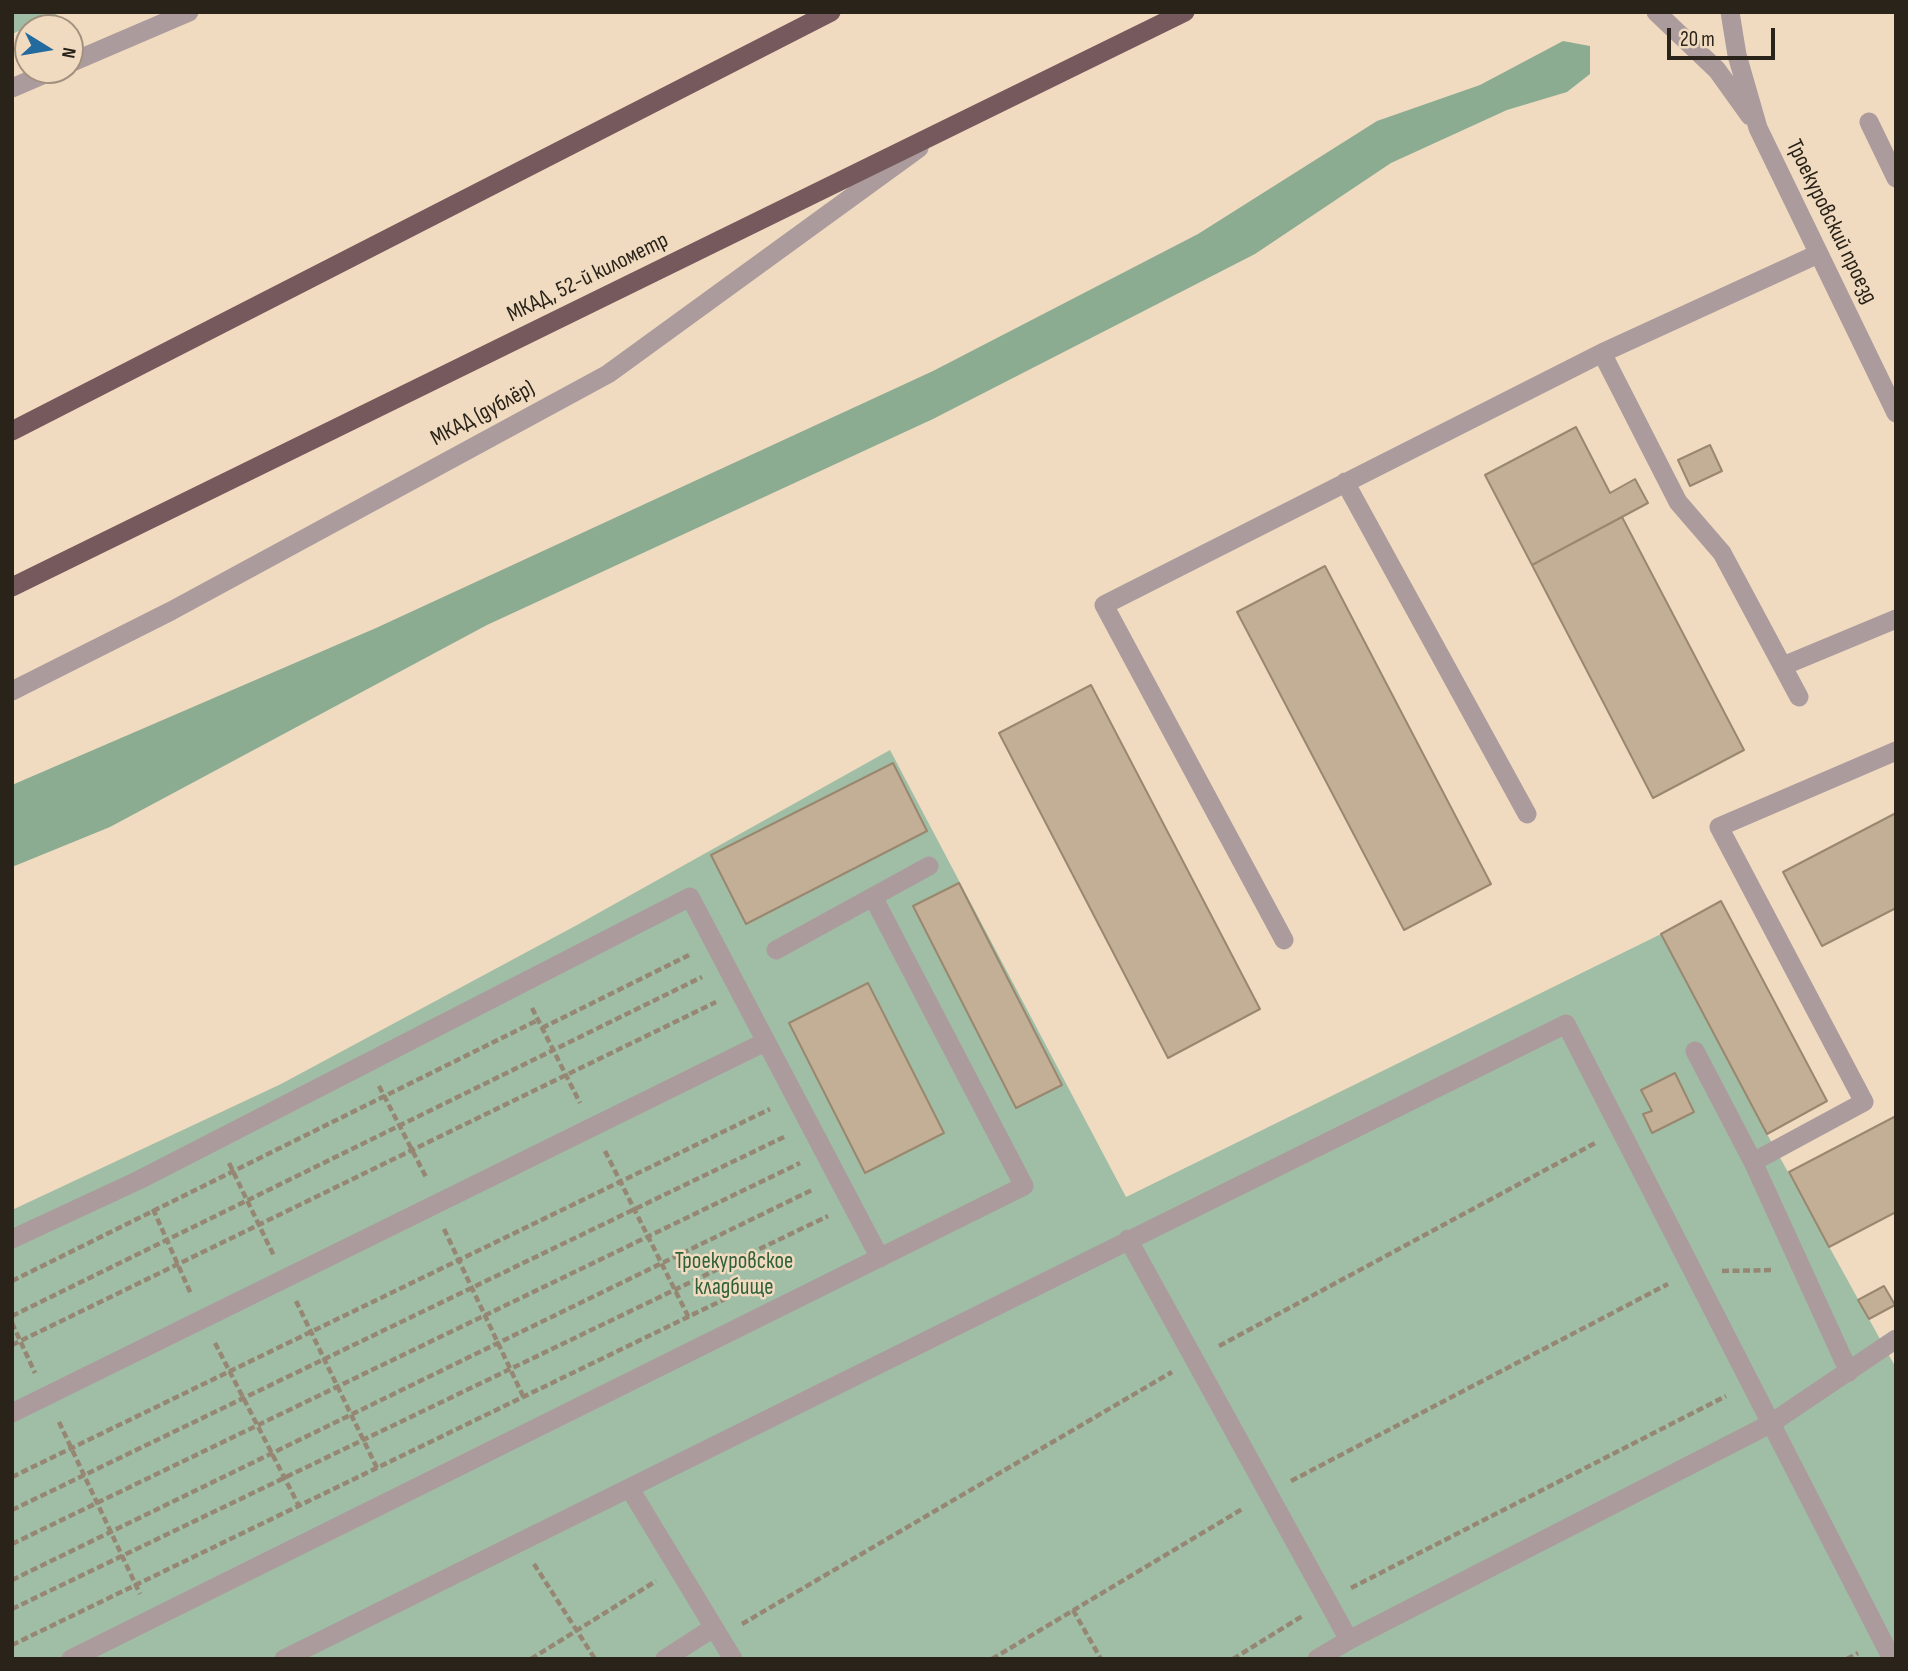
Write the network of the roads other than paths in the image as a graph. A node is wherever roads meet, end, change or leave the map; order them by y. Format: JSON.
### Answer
{"nodes":[{"id":1,"x":189,"y":12,"type":"edge"},
{"id":2,"x":831,"y":12,"type":"edge"},
{"id":3,"x":1185,"y":12,"type":"edge"},
{"id":4,"x":1656,"y":12,"type":"edge"},
{"id":5,"x":1730,"y":12,"type":"edge"},
{"id":6,"x":84,"y":57,"type":"edge"},
{"id":7,"x":1869,"y":122,"type":"dead end"},
{"id":8,"x":1758,"y":128,"type":"junction"},
{"id":9,"x":945,"y":130,"type":"junction"},
{"id":10,"x":1896,"y":178,"type":"edge"},
{"id":11,"x":1818,"y":254,"type":"junction"},
{"id":12,"x":1602,"y":353,"type":"junction"},
{"id":13,"x":1896,"y":413,"type":"edge"},
{"id":14,"x":12,"y":431,"type":"edge"},
{"id":15,"x":1345,"y":482,"type":"junction"},
{"id":16,"x":12,"y":587,"type":"edge"},
{"id":17,"x":1896,"y":619,"type":"edge"},
{"id":18,"x":1783,"y":666,"type":"junction"},
{"id":19,"x":12,"y":691,"type":"edge"},
{"id":20,"x":1799,"y":697,"type":"dead end"},
{"id":21,"x":1896,"y":751,"type":"edge"},
{"id":22,"x":1527,"y":814,"type":"dead end"},
{"id":23,"x":929,"y":866,"type":"dead end"},
{"id":24,"x":873,"y":897,"type":"junction"},
{"id":25,"x":1284,"y":940,"type":"dead end"},
{"id":26,"x":775,"y":950,"type":"dead end"},
{"id":27,"x":765,"y":1042,"type":"junction"},
{"id":28,"x":1695,"y":1051,"type":"dead end"},
{"id":29,"x":1753,"y":1162,"type":"junction"},
{"id":30,"x":12,"y":1239,"type":"edge"},
{"id":31,"x":1128,"y":1240,"type":"junction"},
{"id":32,"x":880,"y":1258,"type":"junction"},
{"id":33,"x":1896,"y":1339,"type":"edge"},
{"id":34,"x":1849,"y":1372,"type":"junction"},
{"id":35,"x":12,"y":1413,"type":"edge"},
{"id":36,"x":1770,"y":1424,"type":"junction"},
{"id":37,"x":630,"y":1489,"type":"junction"},
{"id":38,"x":717,"y":1632,"type":"junction"},
{"id":39,"x":1349,"y":1640,"type":"junction"},
{"id":40,"x":71,"y":1659,"type":"edge"},
{"id":41,"x":284,"y":1659,"type":"edge"},
{"id":42,"x":665,"y":1659,"type":"edge"},
{"id":43,"x":733,"y":1659,"type":"edge"},
{"id":44,"x":1317,"y":1659,"type":"edge"},
{"id":45,"x":1892,"y":1659,"type":"edge"}],
"edges":[{"from":1,"to":6,"type":"street"},
{"from":2,"to":14,"type":"highway"},
{"from":3,"to":9,"type":"highway","name":"МКАД, 52-й километр"},
{"from":4,"to":8,"type":"street","name":"Троекуровский проезд"},
{"from":5,"to":8,"type":"street","name":"Троекуровский проезд"},
{"from":7,"to":10,"type":"street"},
{"from":8,"to":11,"type":"street","name":"Троекуровский проезд"},
{"from":9,"to":16,"type":"highway","name":"МКАД, 52-й километр"},
{"from":9,"to":19,"type":"street","name":"МКАД (дублёр)"},
{"from":11,"to":12,"type":"street"},
{"from":11,"to":13,"type":"street","name":"Троекуровский проезд"},
{"from":12,"to":15,"type":"street"},
{"from":12,"to":18,"type":"street"},
{"from":15,"to":22,"type":"street"},
{"from":15,"to":25,"type":"street"},
{"from":17,"to":18,"type":"street"},
{"from":18,"to":20,"type":"street"},
{"from":21,"to":29,"type":"street"},
{"from":23,"to":24,"type":"street"},
{"from":24,"to":26,"type":"street"},
{"from":24,"to":32,"type":"street"},
{"from":27,"to":30,"type":"street"},
{"from":27,"to":32,"type":"street"},
{"from":27,"to":35,"type":"street"},
{"from":28,"to":29,"type":"street"},
{"from":29,"to":34,"type":"street"},
{"from":31,"to":36,"type":"street"},
{"from":31,"to":37,"type":"street"},
{"from":31,"to":39,"type":"street"},
{"from":32,"to":40,"type":"street"},
{"from":33,"to":34,"type":"street"},
{"from":34,"to":36,"type":"street"},
{"from":36,"to":39,"type":"street"},
{"from":36,"to":45,"type":"street"},
{"from":37,"to":38,"type":"street"},
{"from":37,"to":41,"type":"street"},
{"from":38,"to":42,"type":"street"},
{"from":38,"to":43,"type":"street"},
{"from":39,"to":44,"type":"street"}]}
